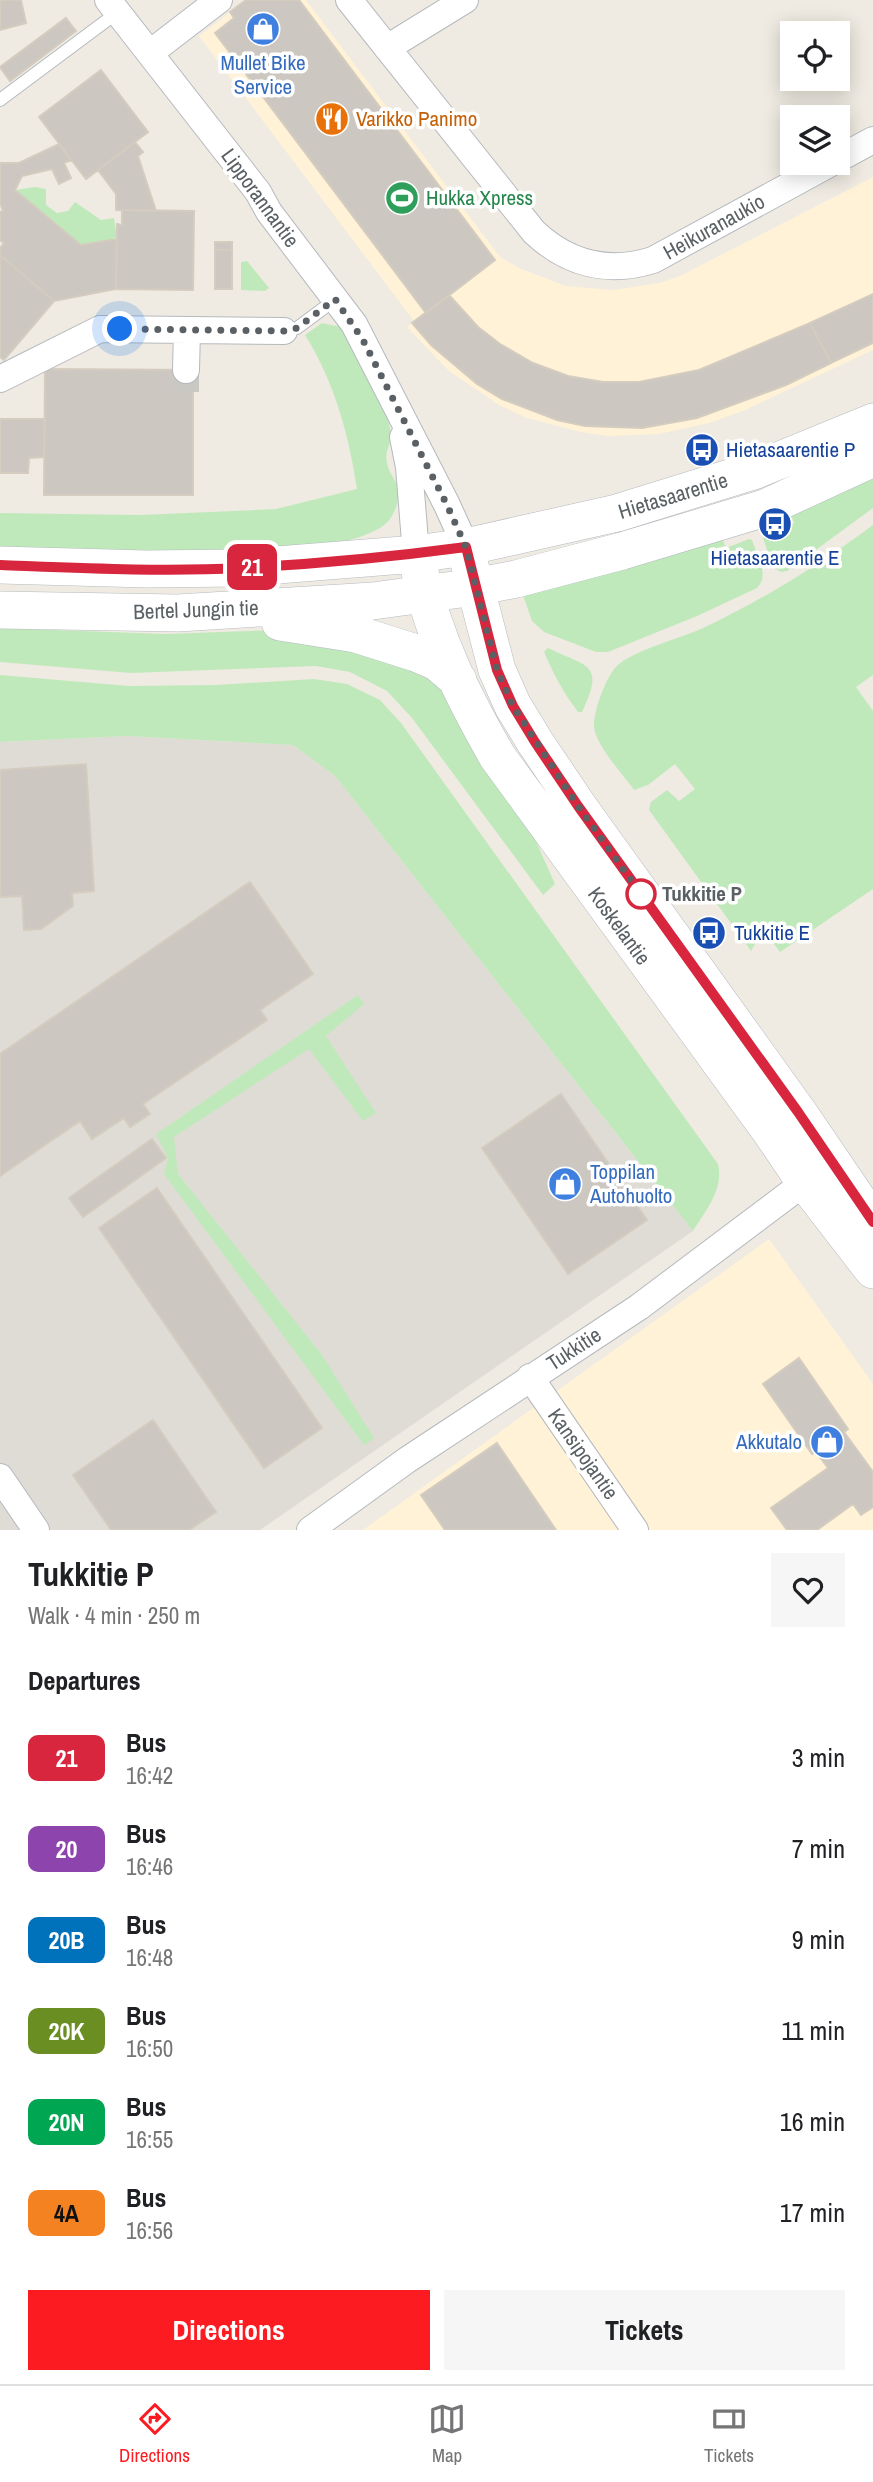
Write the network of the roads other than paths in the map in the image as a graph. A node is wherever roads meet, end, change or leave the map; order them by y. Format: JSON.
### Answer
{"nodes":[{"id":1,"x":349,"y":0,"type":"edge"},
{"id":2,"x":465,"y":0,"type":"edge"},
{"id":3,"x":210,"y":3,"type":"edge"},
{"id":4,"x":113,"y":6,"type":"edge"},
{"id":5,"x":387,"y":48,"type":"junction"},
{"id":6,"x":150,"y":53,"type":"junction"},
{"id":7,"x":0,"y":100,"type":"edge"},
{"id":8,"x":873,"y":139,"type":"edge"},
{"id":9,"x":850,"y":152,"type":"edge"},
{"id":10,"x":809,"y":175,"type":"edge"},
{"id":11,"x":335,"y":299,"type":"junction"},
{"id":12,"x":187,"y":330,"type":"junction"},
{"id":13,"x":284,"y":331,"type":"joint"},
{"id":14,"x":186,"y":370,"type":"tunnel mouth"},
{"id":15,"x":1,"y":377,"type":"edge"},
{"id":16,"x":397,"y":408,"type":"junction"},
{"id":17,"x":873,"y":422,"type":"edge"},
{"id":18,"x":873,"y":458,"type":"edge"},
{"id":19,"x":466,"y":547,"type":"junction"},
{"id":20,"x":416,"y":554,"type":"junction"},
{"id":21,"x":0,"y":565,"type":"edge"},
{"id":22,"x":475,"y":587,"type":"junction"},
{"id":23,"x":424,"y":594,"type":"junction"},
{"id":24,"x":0,"y":610,"type":"edge"},
{"id":25,"x":178,"y":613,"type":"junction"},
{"id":26,"x":458,"y":680,"type":"junction"},
{"id":27,"x":818,"y":1171,"type":"junction"},
{"id":28,"x":873,"y":1222,"type":"edge"},
{"id":29,"x":873,"y":1270,"type":"edge"},
{"id":30,"x":530,"y":1377,"type":"junction"},
{"id":31,"x":0,"y":1477,"type":"edge"},
{"id":32,"x":36,"y":1530,"type":"edge"},
{"id":33,"x":310,"y":1530,"type":"edge"},
{"id":34,"x":635,"y":1530,"type":"edge"}],
"edges":[{"from":1,"to":5,"type":"street"},
{"from":2,"to":5,"type":"street"},
{"from":3,"to":6,"type":"street"},
{"from":4,"to":6,"type":"street","name":"Lipporannantie"},
{"from":4,"to":7,"type":"lane"},
{"from":5,"to":10,"type":"street","name":"Heikuranaukio"},
{"from":6,"to":11,"type":"street","name":"Lipporannantie"},
{"from":8,"to":9,"type":"street"},
{"from":11,"to":13,"type":"lane"},
{"from":11,"to":16,"type":"street","name":"Lipporannantie"},
{"from":12,"to":13,"type":"street"},
{"from":12,"to":14,"type":"street"},
{"from":12,"to":15,"type":"street"},
{"from":16,"to":19,"type":"street","name":"Lipporannantie"},
{"from":16,"to":20,"type":"street","name":"Lipporannantie"},
{"from":17,"to":19,"type":"main road","name":"Hietasaarentie"},
{"from":18,"to":22,"type":"main road","name":"Hietasaarentie"},
{"from":19,"to":20,"type":"main road","name":"Bertel Jungin tie"},
{"from":19,"to":22,"type":"main road","name":"Koskelantie"},
{"from":20,"to":21,"type":"main road","name":"Bertel Jungin tie"},
{"from":20,"to":23,"type":"main road","name":"Koskelantie"},
{"from":22,"to":23,"type":"main road","name":"Bertel Jungin tie"},
{"from":22,"to":27,"type":"main road","name":"Koskelantie"},
{"from":23,"to":25,"type":"main road","name":"Bertel Jungin tie"},
{"from":23,"to":26,"type":"main road","name":"Koskelantie"},
{"from":24,"to":25,"type":"main road","name":"Bertel Jungin tie"},
{"from":25,"to":26,"type":"main road"},
{"from":26,"to":27,"type":"main road","name":"Koskelantie"},
{"from":27,"to":28,"type":"main road","name":"Koskelantie"},
{"from":27,"to":29,"type":"main road","name":"Koskelantie"},
{"from":27,"to":30,"type":"street","name":"Tukkitie"},
{"from":30,"to":33,"type":"street","name":"Tukkitie"},
{"from":30,"to":34,"type":"street","name":"Kansipojantie"},
{"from":31,"to":32,"type":"street"}]}
